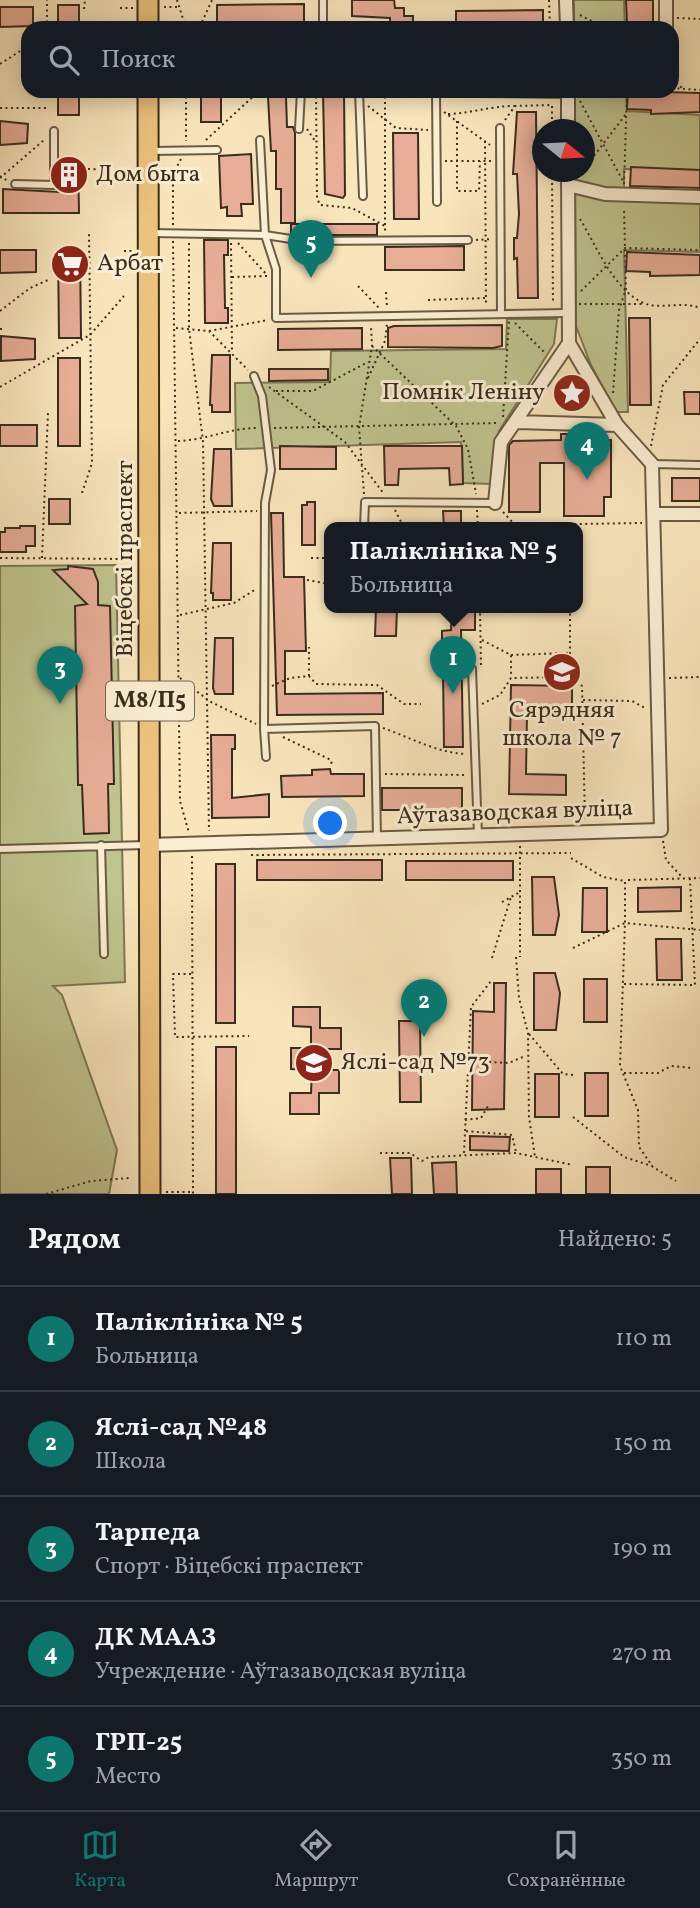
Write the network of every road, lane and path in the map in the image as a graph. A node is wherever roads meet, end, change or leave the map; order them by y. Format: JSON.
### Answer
{"nodes":[{"id":1,"x":47,"y":0,"type":"edge"},
{"id":2,"x":85,"y":0,"type":"edge"},
{"id":3,"x":148,"y":0,"type":"edge"},
{"id":4,"x":177,"y":0,"type":"edge"},
{"id":5,"x":212,"y":0,"type":"edge"},
{"id":6,"x":323,"y":0,"type":"edge"},
{"id":7,"x":549,"y":0,"type":"edge"},
{"id":8,"x":666,"y":0,"type":"edge"},
{"id":9,"x":566,"y":4,"type":"edge"},
{"id":10,"x":84,"y":9,"type":"dead end"},
{"id":11,"x":681,"y":18,"type":"dead end"},
{"id":12,"x":700,"y":19,"type":"edge"},
{"id":13,"x":47,"y":21,"type":"edge"},
{"id":14,"x":148,"y":21,"type":"edge"},
{"id":15,"x":185,"y":21,"type":"edge"},
{"id":16,"x":202,"y":21,"type":"edge"},
{"id":17,"x":323,"y":21,"type":"edge"},
{"id":18,"x":550,"y":21,"type":"edge"},
{"id":19,"x":594,"y":21,"type":"edge"},
{"id":20,"x":666,"y":21,"type":"edge"},
{"id":21,"x":21,"y":50,"type":"edge"},
{"id":22,"x":0,"y":64,"type":"edge"},
{"id":23,"x":679,"y":85,"type":"edge"},
{"id":24,"x":679,"y":89,"type":"edge"},
{"id":25,"x":683,"y":89,"type":"junction"},
{"id":26,"x":700,"y":90,"type":"edge"},
{"id":27,"x":148,"y":98,"type":"edge"},
{"id":28,"x":186,"y":98,"type":"edge"},
{"id":29,"x":251,"y":98,"type":"edge"},
{"id":30,"x":301,"y":98,"type":"edge"},
{"id":31,"x":316,"y":98,"type":"edge"},
{"id":32,"x":385,"y":98,"type":"edge"},
{"id":33,"x":436,"y":98,"type":"edge"},
{"id":34,"x":570,"y":98,"type":"edge"},
{"id":35,"x":574,"y":98,"type":"edge"},
{"id":36,"x":627,"y":98,"type":"edge"},
{"id":37,"x":359,"y":101,"type":"joint"},
{"id":38,"x":436,"y":106,"type":"junction"},
{"id":39,"x":515,"y":106,"type":"junction"},
{"id":40,"x":0,"y":108,"type":"edge"},
{"id":41,"x":48,"y":108,"type":"dead end"},
{"id":42,"x":447,"y":114,"type":"junction"},
{"id":43,"x":626,"y":114,"type":"junction"},
{"id":44,"x":385,"y":117,"type":"junction"},
{"id":45,"x":552,"y":119,"type":"edge"},
{"id":46,"x":569,"y":119,"type":"edge"},
{"id":47,"x":457,"y":121,"type":"junction"},
{"id":48,"x":500,"y":128,"type":"joint"},
{"id":49,"x":299,"y":129,"type":"joint"},
{"id":50,"x":54,"y":131,"type":"joint"},
{"id":51,"x":436,"y":131,"type":"junction"},
{"id":52,"x":260,"y":140,"type":"dead end"},
{"id":53,"x":485,"y":141,"type":"junction"},
{"id":54,"x":603,"y":144,"type":"junction"},
{"id":55,"x":316,"y":145,"type":"junction"},
{"id":56,"x":217,"y":149,"type":"dead end"},
{"id":57,"x":199,"y":150,"type":"junction"},
{"id":58,"x":149,"y":151,"type":"junction"},
{"id":59,"x":187,"y":151,"type":"junction"},
{"id":60,"x":500,"y":152,"type":"junction"},
{"id":61,"x":595,"y":155,"type":"edge"},
{"id":62,"x":436,"y":161,"type":"junction"},
{"id":63,"x":457,"y":161,"type":"junction"},
{"id":64,"x":480,"y":161,"type":"junction"},
{"id":65,"x":485,"y":161,"type":"junction"},
{"id":66,"x":500,"y":161,"type":"junction"},
{"id":67,"x":88,"y":169,"type":"dead end"},
{"id":68,"x":123,"y":170,"type":"dead end"},
{"id":69,"x":0,"y":178,"type":"edge"},
{"id":70,"x":552,"y":182,"type":"edge"},
{"id":71,"x":568,"y":182,"type":"edge"},
{"id":72,"x":577,"y":182,"type":"edge"},
{"id":73,"x":15,"y":184,"type":"dead end"},
{"id":74,"x":624,"y":195,"type":"junction"},
{"id":75,"x":363,"y":196,"type":"dead end"},
{"id":76,"x":700,"y":197,"type":"edge"},
{"id":77,"x":569,"y":200,"type":"junction"},
{"id":78,"x":437,"y":202,"type":"dead end"},
{"id":79,"x":385,"y":226,"type":"junction"},
{"id":80,"x":89,"y":232,"type":"dead end"},
{"id":81,"x":149,"y":233,"type":"junction"},
{"id":82,"x":265,"y":234,"type":"junction"},
{"id":83,"x":173,"y":235,"type":"junction"},
{"id":84,"x":189,"y":235,"type":"junction"},
{"id":85,"x":230,"y":235,"type":"junction"},
{"id":86,"x":486,"y":239,"type":"junction"},
{"id":87,"x":501,"y":239,"type":"junction"},
{"id":88,"x":385,"y":240,"type":"junction"},
{"id":89,"x":468,"y":240,"type":"joint"},
{"id":90,"x":625,"y":248,"type":"junction"},
{"id":91,"x":700,"y":250,"type":"edge"},
{"id":92,"x":608,"y":265,"type":"junction"},
{"id":93,"x":276,"y":275,"type":"junction"},
{"id":94,"x":268,"y":276,"type":"junction"},
{"id":95,"x":232,"y":277,"type":"junction"},
{"id":96,"x":48,"y":281,"type":"dead end"},
{"id":97,"x":358,"y":286,"type":"dead end"},
{"id":98,"x":626,"y":289,"type":"junction"},
{"id":99,"x":386,"y":292,"type":"dead end"},
{"id":100,"x":124,"y":296,"type":"dead end"},
{"id":101,"x":486,"y":298,"type":"junction"},
{"id":102,"x":428,"y":300,"type":"dead end"},
{"id":103,"x":621,"y":303,"type":"junction"},
{"id":104,"x":647,"y":304,"type":"junction"},
{"id":105,"x":700,"y":308,"type":"edge"},
{"id":106,"x":567,"y":309,"type":"junction"},
{"id":107,"x":0,"y":311,"type":"edge"},
{"id":108,"x":553,"y":312,"type":"junction"},
{"id":109,"x":486,"y":313,"type":"junction"},
{"id":110,"x":502,"y":313,"type":"junction"},
{"id":111,"x":370,"y":316,"type":"junction"},
{"id":112,"x":387,"y":316,"type":"junction"},
{"id":113,"x":276,"y":318,"type":"junction"},
{"id":114,"x":233,"y":326,"type":"junction"},
{"id":115,"x":175,"y":328,"type":"junction"},
{"id":116,"x":189,"y":329,"type":"junction"},
{"id":117,"x":209,"y":331,"type":"junction"},
{"id":118,"x":90,"y":335,"type":"junction"},
{"id":119,"x":700,"y":339,"type":"edge"},
{"id":120,"x":569,"y":343,"type":"junction"},
{"id":121,"x":372,"y":346,"type":"junction"},
{"id":122,"x":232,"y":353,"type":"junction"},
{"id":123,"x":379,"y":353,"type":"junction"},
{"id":124,"x":370,"y":360,"type":"junction"},
{"id":125,"x":555,"y":363,"type":"junction"},
{"id":126,"x":254,"y":376,"type":"junction"},
{"id":127,"x":366,"y":383,"type":"junction"},
{"id":128,"x":0,"y":387,"type":"edge"},
{"id":129,"x":275,"y":391,"type":"junction"},
{"id":130,"x":48,"y":412,"type":"dead end"},
{"id":131,"x":614,"y":420,"type":"junction"},
{"id":132,"x":517,"y":422,"type":"junction"},
{"id":133,"x":324,"y":426,"type":"junction"},
{"id":134,"x":359,"y":426,"type":"junction"},
{"id":135,"x":456,"y":426,"type":"junction"},
{"id":136,"x":263,"y":428,"type":"junction"},
{"id":137,"x":203,"y":440,"type":"junction"},
{"id":138,"x":176,"y":441,"type":"junction"},
{"id":139,"x":361,"y":463,"type":"junction"},
{"id":140,"x":652,"y":464,"type":"junction"},
{"id":141,"x":700,"y":465,"type":"edge"},
{"id":142,"x":82,"y":494,"type":"dead end"},
{"id":143,"x":365,"y":502,"type":"junction"},
{"id":144,"x":390,"y":502,"type":"junction"},
{"id":145,"x":477,"y":503,"type":"junction"},
{"id":146,"x":495,"y":503,"type":"junction"},
{"id":147,"x":266,"y":511,"type":"junction"},
{"id":148,"x":204,"y":512,"type":"junction"},
{"id":149,"x":178,"y":513,"type":"junction"},
{"id":150,"x":700,"y":514,"type":"edge"},
{"id":151,"x":654,"y":519,"type":"junction"},
{"id":152,"x":364,"y":522,"type":"edge"},
{"id":153,"x":401,"y":522,"type":"edge"},
{"id":154,"x":478,"y":522,"type":"edge"},
{"id":155,"x":512,"y":522,"type":"edge"},
{"id":156,"x":583,"y":522,"type":"edge"},
{"id":157,"x":0,"y":558,"type":"edge"},
{"id":158,"x":43,"y":558,"type":"junction"},
{"id":159,"x":311,"y":558,"type":"dead end"},
{"id":160,"x":324,"y":558,"type":"edge"},
{"id":161,"x":127,"y":559,"type":"dead end"},
{"id":162,"x":307,"y":580,"type":"dead end"},
{"id":163,"x":324,"y":583,"type":"edge"},
{"id":164,"x":265,"y":584,"type":"junction"},
{"id":165,"x":204,"y":609,"type":"junction"},
{"id":166,"x":480,"y":613,"type":"edge"},
{"id":167,"x":570,"y":613,"type":"edge"},
{"id":168,"x":179,"y":615,"type":"junction"},
{"id":169,"x":481,"y":640,"type":"junction"},
{"id":170,"x":309,"y":647,"type":"dead end"},
{"id":171,"x":570,"y":653,"type":"junction"},
{"id":172,"x":511,"y":655,"type":"junction"},
{"id":173,"x":472,"y":669,"type":"dead end"},
{"id":174,"x":309,"y":677,"type":"junction"},
{"id":175,"x":570,"y":677,"type":"junction"},
{"id":176,"x":700,"y":677,"type":"edge"},
{"id":177,"x":179,"y":678,"type":"junction"},
{"id":178,"x":481,"y":678,"type":"dead end"},
{"id":179,"x":511,"y":678,"type":"junction"},
{"id":180,"x":657,"y":678,"type":"junction"},
{"id":181,"x":265,"y":688,"type":"junction"},
{"id":182,"x":583,"y":700,"type":"junction"},
{"id":183,"x":209,"y":701,"type":"junction"},
{"id":184,"x":421,"y":704,"type":"dead end"},
{"id":185,"x":474,"y":704,"type":"junction"},
{"id":186,"x":658,"y":715,"type":"junction"},
{"id":187,"x":375,"y":726,"type":"junction"},
{"id":188,"x":264,"y":729,"type":"junction"},
{"id":189,"x":475,"y":754,"type":"junction"},
{"id":190,"x":266,"y":757,"type":"dead end"},
{"id":191,"x":332,"y":767,"type":"dead end"},
{"id":192,"x":377,"y":774,"type":"junction"},
{"id":193,"x":476,"y":775,"type":"junction"},
{"id":194,"x":661,"y":830,"type":"junction"},
{"id":195,"x":585,"y":832,"type":"junction"},
{"id":196,"x":520,"y":834,"type":"junction"},
{"id":197,"x":478,"y":836,"type":"junction"},
{"id":198,"x":377,"y":839,"type":"junction"},
{"id":199,"x":191,"y":844,"type":"junction"},
{"id":200,"x":209,"y":844,"type":"junction"},
{"id":201,"x":101,"y":845,"type":"junction"},
{"id":202,"x":148,"y":845,"type":"junction"},
{"id":203,"x":0,"y":849,"type":"edge"},
{"id":204,"x":520,"y":853,"type":"junction"},
{"id":205,"x":571,"y":853,"type":"dead end"},
{"id":206,"x":251,"y":855,"type":"dead end"},
{"id":207,"x":571,"y":858,"type":"dead end"},
{"id":208,"x":700,"y":878,"type":"edge"},
{"id":209,"x":684,"y":879,"type":"junction"},
{"id":210,"x":690,"y":879,"type":"junction"},
{"id":211,"x":625,"y":881,"type":"junction"},
{"id":212,"x":520,"y":892,"type":"junction"},
{"id":213,"x":511,"y":897,"type":"junction"},
{"id":214,"x":502,"y":902,"type":"dead end"},
{"id":215,"x":625,"y":923,"type":"junction"},
{"id":216,"x":694,"y":928,"type":"junction"},
{"id":217,"x":700,"y":930,"type":"edge"},
{"id":218,"x":573,"y":948,"type":"dead end"},
{"id":219,"x":104,"y":954,"type":"dead end"},
{"id":220,"x":516,"y":957,"type":"dead end"},
{"id":221,"x":520,"y":957,"type":"dead end"},
{"id":222,"x":492,"y":958,"type":"dead end"},
{"id":223,"x":192,"y":974,"type":"junction"},
{"id":224,"x":491,"y":981,"type":"dead end"},
{"id":225,"x":623,"y":984,"type":"junction"},
{"id":226,"x":528,"y":1033,"type":"junction"},
{"id":227,"x":249,"y":1036,"type":"dead end"},
{"id":228,"x":192,"y":1037,"type":"junction"},
{"id":229,"x":527,"y":1055,"type":"junction"},
{"id":230,"x":489,"y":1062,"type":"dead end"},
{"id":231,"x":692,"y":1068,"type":"dead end"},
{"id":232,"x":623,"y":1073,"type":"junction"},
{"id":233,"x":573,"y":1075,"type":"dead end"},
{"id":234,"x":488,"y":1106,"type":"dead end"},
{"id":235,"x":573,"y":1117,"type":"dead end"},
{"id":236,"x":465,"y":1120,"type":"junction"},
{"id":237,"x":464,"y":1130,"type":"junction"},
{"id":238,"x":380,"y":1153,"type":"dead end"},
{"id":239,"x":516,"y":1153,"type":"junction"},
{"id":240,"x":464,"y":1154,"type":"junction"},
{"id":241,"x":535,"y":1157,"type":"junction"},
{"id":242,"x":573,"y":1165,"type":"dead end"},
{"id":243,"x":653,"y":1167,"type":"junction"},
{"id":244,"x":130,"y":1178,"type":"dead end"},
{"id":245,"x":676,"y":1181,"type":"dead end"},
{"id":246,"x":46,"y":1194,"type":"edge"},
{"id":247,"x":150,"y":1194,"type":"edge"},
{"id":248,"x":193,"y":1194,"type":"edge"}],
"edges":[{"from":1,"to":13,"type":"path"},
{"from":2,"to":10,"type":"path"},
{"from":3,"to":14,"type":"main road"},
{"from":4,"to":15,"type":"path"},
{"from":5,"to":16,"type":"path"},
{"from":6,"to":17,"type":"lane"},
{"from":7,"to":18,"type":"path"},
{"from":8,"to":20,"type":"street"},
{"from":9,"to":19,"type":"path"},
{"from":11,"to":12,"type":"path"},
{"from":21,"to":22,"type":"path"},
{"from":23,"to":25,"type":"path"},
{"from":24,"to":25,"type":"path"},
{"from":25,"to":26,"type":"path"},
{"from":27,"to":58,"type":"main road","name":"Віцебскі праспект","number":"М8/П5"},
{"from":28,"to":59,"type":"path"},
{"from":29,"to":57,"type":"path"},
{"from":30,"to":49,"type":"lane"},
{"from":31,"to":55,"type":"path"},
{"from":32,"to":44,"type":"path"},
{"from":33,"to":38,"type":"lane"},
{"from":34,"to":46,"type":"street"},
{"from":35,"to":54,"type":"path"},
{"from":36,"to":43,"type":"path"},
{"from":37,"to":44,"type":"path"},
{"from":37,"to":75,"type":"lane"},
{"from":38,"to":42,"type":"path"},
{"from":38,"to":51,"type":"lane"},
{"from":39,"to":42,"type":"path"},
{"from":39,"to":45,"type":"path"},
{"from":39,"to":48,"type":"path"},
{"from":40,"to":41,"type":"path"},
{"from":42,"to":47,"type":"path"},
{"from":43,"to":54,"type":"path"},
{"from":43,"to":54,"type":"path"},
{"from":44,"to":51,"type":"path"},
{"from":44,"to":79,"type":"path"},
{"from":47,"to":53,"type":"path"},
{"from":47,"to":63,"type":"path"},
{"from":48,"to":60,"type":"lane"},
{"from":49,"to":55,"type":"path"},
{"from":50,"to":69,"type":"path"},
{"from":50,"to":73,"type":"lane"},
{"from":51,"to":62,"type":"lane"},
{"from":52,"to":82,"type":"lane"},
{"from":53,"to":60,"type":"path"},
{"from":53,"to":65,"type":"path"},
{"from":54,"to":61,"type":"path"},
{"from":55,"to":79,"type":"path"},
{"from":56,"to":57,"type":"lane"},
{"from":57,"to":59,"type":"lane"},
{"from":58,"to":59,"type":"lane"},
{"from":58,"to":81,"type":"main road","name":"Віцебскі праспект","number":"М8/П5"},
{"from":59,"to":83,"type":"path"},
{"from":60,"to":66,"type":"lane"},
{"from":62,"to":63,"type":"path"},
{"from":62,"to":78,"type":"lane"},
{"from":63,"to":64,"type":"path"},
{"from":63,"to":64,"type":"path"},
{"from":64,"to":65,"type":"path"},
{"from":65,"to":66,"type":"path"},
{"from":65,"to":86,"type":"path"},
{"from":66,"to":87,"type":"lane"},
{"from":67,"to":68,"type":"path"},
{"from":70,"to":108,"type":"path"},
{"from":71,"to":77,"type":"street"},
{"from":72,"to":74,"type":"street"},
{"from":74,"to":76,"type":"street"},
{"from":74,"to":90,"type":"path"},
{"from":77,"to":92,"type":"path"},
{"from":77,"to":106,"type":"street"},
{"from":79,"to":88,"type":"path"},
{"from":80,"to":118,"type":"path"},
{"from":81,"to":83,"type":"lane"},
{"from":81,"to":202,"type":"main road","name":"Віцебскі праспект","number":"М8/П5"},
{"from":82,"to":85,"type":"lane"},
{"from":82,"to":88,"type":"lane"},
{"from":82,"to":93,"type":"lane"},
{"from":83,"to":84,"type":"lane"},
{"from":83,"to":115,"type":"path"},
{"from":84,"to":85,"type":"lane"},
{"from":84,"to":116,"type":"path"},
{"from":85,"to":94,"type":"path"},
{"from":85,"to":95,"type":"path"},
{"from":86,"to":87,"type":"path"},
{"from":86,"to":89,"type":"path"},
{"from":86,"to":101,"type":"path"},
{"from":87,"to":110,"type":"lane"},
{"from":88,"to":89,"type":"lane"},
{"from":90,"to":91,"type":"path"},
{"from":90,"to":92,"type":"path"},
{"from":90,"to":98,"type":"path"},
{"from":92,"to":98,"type":"path"},
{"from":92,"to":106,"type":"path"},
{"from":93,"to":94,"type":"path"},
{"from":93,"to":113,"type":"lane"},
{"from":94,"to":95,"type":"path"},
{"from":95,"to":114,"type":"path"},
{"from":96,"to":107,"type":"path"},
{"from":97,"to":112,"type":"path"},
{"from":98,"to":103,"type":"path"},
{"from":98,"to":104,"type":"path"},
{"from":99,"to":112,"type":"path"},
{"from":100,"to":118,"type":"path"},
{"from":101,"to":102,"type":"path"},
{"from":101,"to":109,"type":"path"},
{"from":103,"to":104,"type":"path"},
{"from":103,"to":106,"type":"path"},
{"from":103,"to":131,"type":"path"},
{"from":104,"to":105,"type":"path"},
{"from":106,"to":108,"type":"lane"},
{"from":106,"to":120,"type":"street"},
{"from":108,"to":110,"type":"lane"},
{"from":109,"to":110,"type":"lane"},
{"from":109,"to":112,"type":"lane"},
{"from":111,"to":112,"type":"lane"},
{"from":111,"to":113,"type":"lane"},
{"from":111,"to":121,"type":"path"},
{"from":112,"to":123,"type":"path"},
{"from":113,"to":114,"type":"path"},
{"from":114,"to":117,"type":"path"},
{"from":114,"to":122,"type":"path"},
{"from":115,"to":116,"type":"path"},
{"from":115,"to":138,"type":"path"},
{"from":116,"to":117,"type":"path"},
{"from":116,"to":137,"type":"path"},
{"from":117,"to":122,"type":"path"},
{"from":118,"to":128,"type":"path"},
{"from":118,"to":142,"type":"path"},
{"from":119,"to":140,"type":"path"},
{"from":120,"to":125,"type":"street"},
{"from":120,"to":131,"type":"street"},
{"from":121,"to":123,"type":"path"},
{"from":121,"to":124,"type":"path"},
{"from":122,"to":126,"type":"path"},
{"from":123,"to":127,"type":"path"},
{"from":123,"to":135,"type":"path"},
{"from":124,"to":127,"type":"path"},
{"from":124,"to":129,"type":"path"},
{"from":125,"to":132,"type":"street"},
{"from":125,"to":135,"type":"path"},
{"from":126,"to":129,"type":"path"},
{"from":126,"to":136,"type":"lane"},
{"from":127,"to":134,"type":"path"},
{"from":129,"to":133,"type":"path"},
{"from":130,"to":158,"type":"path"},
{"from":131,"to":132,"type":"street"},
{"from":131,"to":140,"type":"street"},
{"from":132,"to":146,"type":"street"},
{"from":133,"to":134,"type":"path"},
{"from":133,"to":136,"type":"path"},
{"from":133,"to":139,"type":"path"},
{"from":134,"to":135,"type":"path"},
{"from":134,"to":139,"type":"path"},
{"from":135,"to":145,"type":"path"},
{"from":136,"to":137,"type":"path"},
{"from":136,"to":147,"type":"lane"},
{"from":137,"to":138,"type":"path"},
{"from":137,"to":148,"type":"path"},
{"from":138,"to":149,"type":"path"},
{"from":139,"to":143,"type":"path"},
{"from":139,"to":144,"type":"path"},
{"from":140,"to":141,"type":"lane"},
{"from":140,"to":151,"type":"street","name":"Аўтазаводская вуліца"},
{"from":143,"to":144,"type":"lane"},
{"from":143,"to":152,"type":"lane"},
{"from":144,"to":145,"type":"lane"},
{"from":144,"to":153,"type":"path"},
{"from":145,"to":146,"type":"lane"},
{"from":145,"to":154,"type":"path"},
{"from":146,"to":155,"type":"path"},
{"from":147,"to":148,"type":"path"},
{"from":147,"to":164,"type":"lane"},
{"from":148,"to":149,"type":"path"},
{"from":148,"to":165,"type":"path"},
{"from":149,"to":168,"type":"path"},
{"from":150,"to":151,"type":"street"},
{"from":151,"to":156,"type":"path"},
{"from":151,"to":180,"type":"street","name":"Аўтазаводская вуліца"},
{"from":157,"to":158,"type":"path"},
{"from":158,"to":161,"type":"path"},
{"from":159,"to":160,"type":"path"},
{"from":162,"to":163,"type":"path"},
{"from":164,"to":165,"type":"path"},
{"from":164,"to":181,"type":"lane"},
{"from":165,"to":168,"type":"path"},
{"from":165,"to":183,"type":"path"},
{"from":166,"to":169,"type":"path"},
{"from":167,"to":171,"type":"path"},
{"from":168,"to":177,"type":"path"},
{"from":169,"to":172,"type":"path"},
{"from":169,"to":178,"type":"path"},
{"from":170,"to":174,"type":"path"},
{"from":171,"to":172,"type":"path"},
{"from":171,"to":175,"type":"path"},
{"from":172,"to":179,"type":"path"},
{"from":173,"to":185,"type":"lane"},
{"from":174,"to":181,"type":"path"},
{"from":174,"to":184,"type":"path"},
{"from":175,"to":179,"type":"path"},
{"from":175,"to":182,"type":"path"},
{"from":176,"to":180,"type":"path"},
{"from":177,"to":183,"type":"path"},
{"from":177,"to":199,"type":"path"},
{"from":179,"to":185,"type":"path"},
{"from":180,"to":186,"type":"street","name":"Аўтазаводская вуліца"},
{"from":181,"to":188,"type":"lane"},
{"from":182,"to":186,"type":"path"},
{"from":182,"to":195,"type":"path"},
{"from":183,"to":188,"type":"path"},
{"from":183,"to":200,"type":"path"},
{"from":185,"to":189,"type":"lane"},
{"from":186,"to":194,"type":"street","name":"Аўтазаводская вуліца"},
{"from":187,"to":188,"type":"lane"},
{"from":187,"to":189,"type":"path"},
{"from":187,"to":192,"type":"lane"},
{"from":188,"to":190,"type":"lane"},
{"from":188,"to":191,"type":"path"},
{"from":189,"to":193,"type":"lane"},
{"from":192,"to":193,"type":"path"},
{"from":192,"to":198,"type":"lane"},
{"from":193,"to":197,"type":"lane"},
{"from":194,"to":195,"type":"street","name":"Аўтазаводская вуліца"},
{"from":194,"to":209,"type":"path"},
{"from":195,"to":196,"type":"street","name":"Аўтазаводская вуліца"},
{"from":196,"to":197,"type":"street","name":"Аўтазаводская вуліца"},
{"from":196,"to":204,"type":"path"},
{"from":197,"to":198,"type":"street","name":"Аўтазаводская вуліца"},
{"from":198,"to":200,"type":"street","name":"Аўтазаводская вуліца"},
{"from":199,"to":200,"type":"street","name":"Аўтазаводская вуліца"},
{"from":199,"to":202,"type":"street","name":"Аўтазаводская вуліца"},
{"from":199,"to":223,"type":"path"},
{"from":201,"to":202,"type":"lane"},
{"from":201,"to":203,"type":"lane"},
{"from":201,"to":219,"type":"lane"},
{"from":202,"to":247,"type":"main road","name":"Віцебскі праспект","number":"М8/П5"},
{"from":204,"to":205,"type":"path"},
{"from":204,"to":206,"type":"path"},
{"from":204,"to":212,"type":"path"},
{"from":207,"to":211,"type":"path"},
{"from":208,"to":210,"type":"path"},
{"from":209,"to":210,"type":"path"},
{"from":209,"to":211,"type":"path"},
{"from":210,"to":216,"type":"path"},
{"from":211,"to":215,"type":"path"},
{"from":212,"to":213,"type":"path"},
{"from":212,"to":221,"type":"path"},
{"from":213,"to":214,"type":"path"},
{"from":213,"to":222,"type":"path"},
{"from":215,"to":216,"type":"path"},
{"from":215,"to":218,"type":"path"},
{"from":215,"to":225,"type":"path"},
{"from":216,"to":217,"type":"path"},
{"from":216,"to":225,"type":"path"},
{"from":220,"to":226,"type":"path"},
{"from":223,"to":228,"type":"path"},
{"from":223,"to":228,"type":"path"},
{"from":224,"to":236,"type":"path"},
{"from":225,"to":232,"type":"path"},
{"from":226,"to":229,"type":"path"},
{"from":226,"to":233,"type":"path"},
{"from":227,"to":228,"type":"path"},
{"from":228,"to":248,"type":"path"},
{"from":229,"to":230,"type":"path"},
{"from":229,"to":241,"type":"path"},
{"from":231,"to":232,"type":"path"},
{"from":232,"to":243,"type":"path"},
{"from":234,"to":236,"type":"path"},
{"from":235,"to":243,"type":"path"},
{"from":236,"to":237,"type":"path"},
{"from":237,"to":239,"type":"path"},
{"from":237,"to":240,"type":"path"},
{"from":238,"to":240,"type":"path"},
{"from":239,"to":240,"type":"path"},
{"from":239,"to":241,"type":"path"},
{"from":241,"to":242,"type":"path"},
{"from":243,"to":245,"type":"path"},
{"from":244,"to":246,"type":"path"}]}
